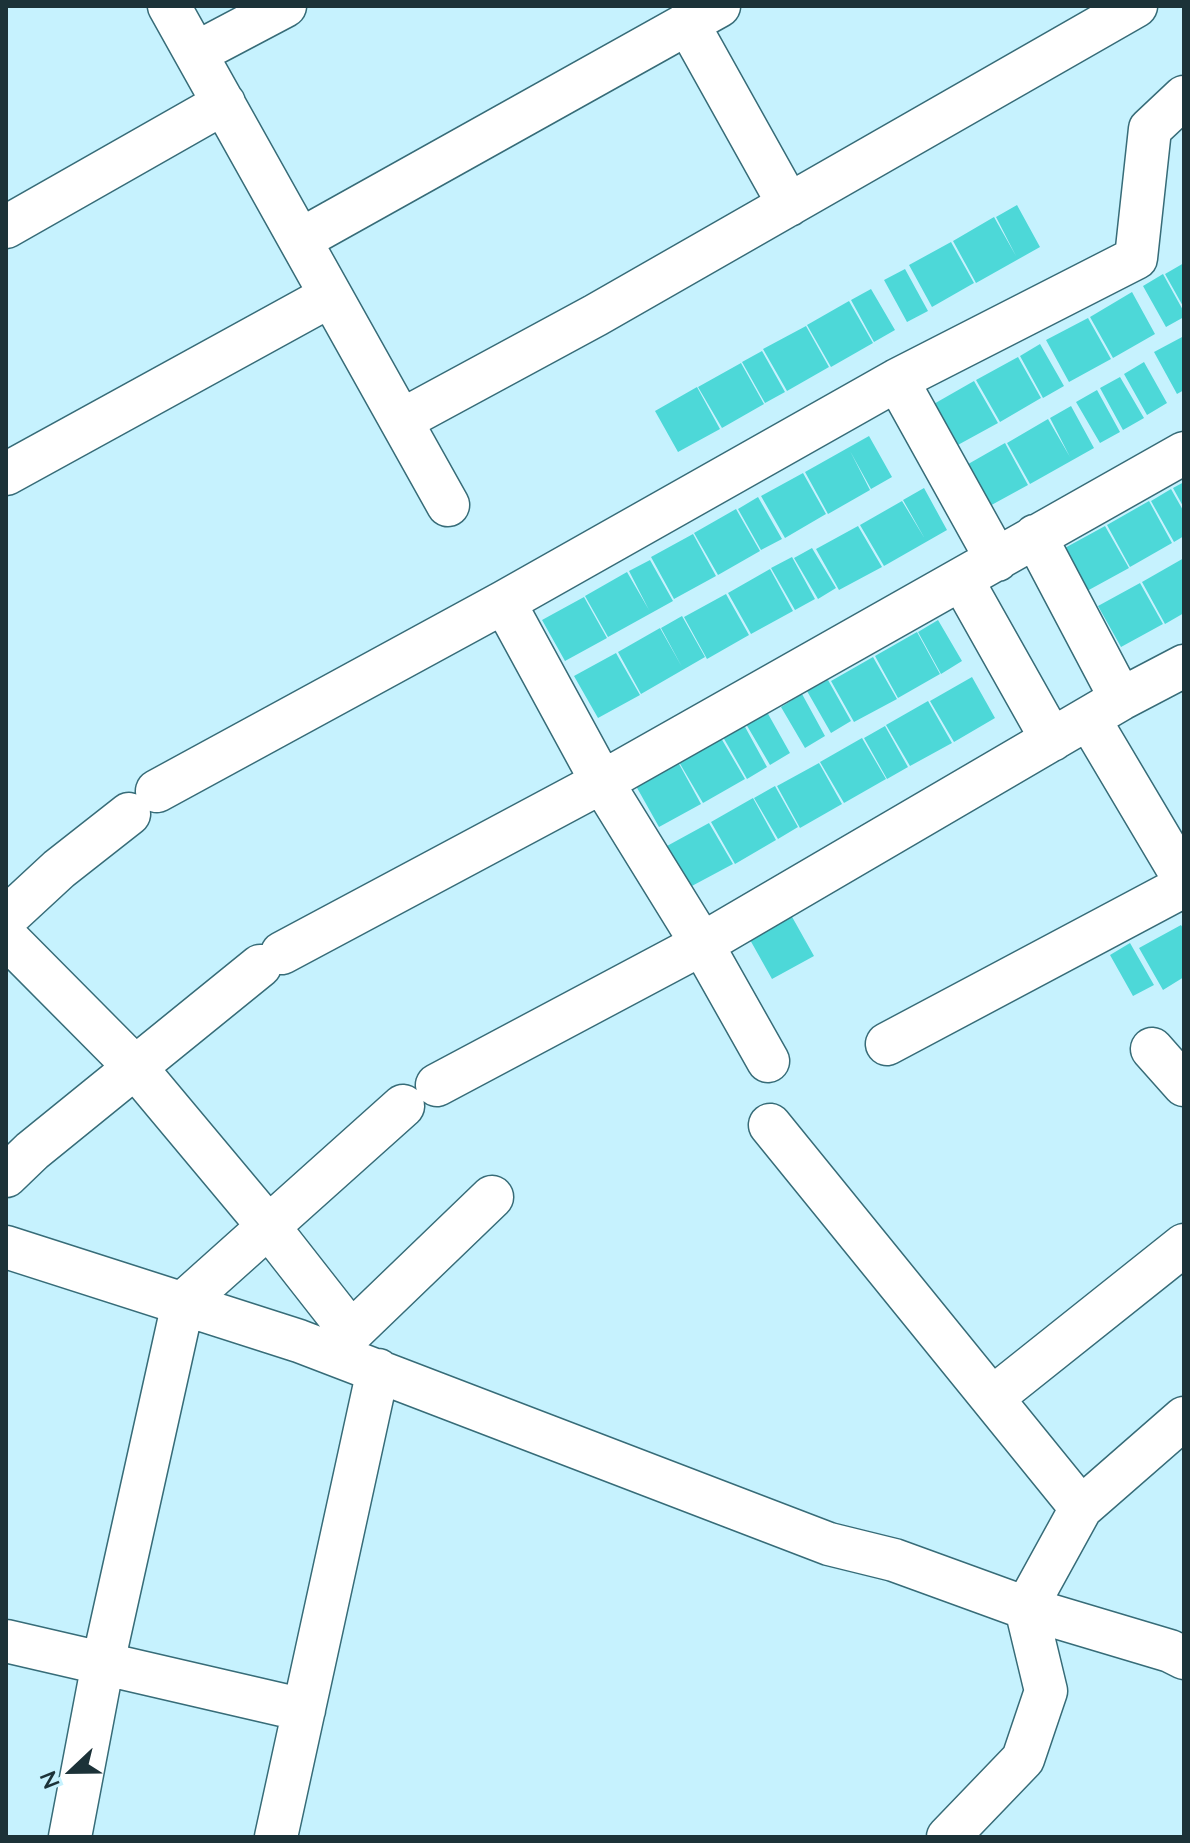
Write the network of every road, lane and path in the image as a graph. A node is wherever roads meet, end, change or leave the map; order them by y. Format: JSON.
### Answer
{"nodes":[{"id":1,"x":169,"y":6,"type":"edge"},
{"id":2,"x":285,"y":6,"type":"edge"},
{"id":3,"x":1136,"y":6,"type":"edge"},
{"id":4,"x":704,"y":15,"type":"edge"},
{"id":5,"x":196,"y":53,"type":"junction"},
{"id":6,"x":1184,"y":97,"type":"edge"},
{"id":7,"x":224,"y":103,"type":"junction"},
{"id":8,"x":789,"y":205,"type":"junction"},
{"id":9,"x":6,"y":227,"type":"edge"},
{"id":10,"x":300,"y":240,"type":"junction"},
{"id":11,"x":330,"y":296,"type":"junction"},
{"id":12,"x":897,"y":380,"type":"junction"},
{"id":13,"x":402,"y":420,"type":"junction"},
{"id":14,"x":1184,"y":453,"type":"edge"},
{"id":15,"x":6,"y":474,"type":"edge"},
{"id":16,"x":448,"y":505,"type":"dead end"},
{"id":17,"x":1035,"y":536,"type":"junction"},
{"id":18,"x":979,"y":570,"type":"junction"},
{"id":19,"x":504,"y":602,"type":"junction"},
{"id":20,"x":1184,"y":666,"type":"edge"},
{"id":21,"x":1105,"y":709,"type":"junction"},
{"id":22,"x":1052,"y":740,"type":"junction"},
{"id":23,"x":602,"y":782,"type":"junction"},
{"id":24,"x":1184,"y":879,"type":"edge"},
{"id":25,"x":1184,"y":886,"type":"edge"},
{"id":26,"x":6,"y":918,"type":"edge"},
{"id":27,"x":6,"y":937,"type":"edge"},
{"id":28,"x":702,"y":944,"type":"junction"},
{"id":29,"x":887,"y":1044,"type":"dead end"},
{"id":30,"x":1152,"y":1049,"type":"dead end"},
{"id":31,"x":768,"y":1061,"type":"dead end"},
{"id":32,"x":135,"y":1067,"type":"junction"},
{"id":33,"x":1184,"y":1085,"type":"edge"},
{"id":34,"x":770,"y":1125,"type":"dead end"},
{"id":35,"x":6,"y":1176,"type":"edge"},
{"id":36,"x":492,"y":1197,"type":"dead end"},
{"id":37,"x":268,"y":1226,"type":"junction"},
{"id":38,"x":1184,"y":1245,"type":"edge"},
{"id":39,"x":6,"y":1247,"type":"edge"},
{"id":40,"x":183,"y":1303,"type":"junction"},
{"id":41,"x":341,"y":1342,"type":"junction"},
{"id":42,"x":378,"y":1370,"type":"junction"},
{"id":43,"x":992,"y":1398,"type":"junction"},
{"id":44,"x":1184,"y":1418,"type":"edge"},
{"id":45,"x":1081,"y":1508,"type":"junction"},
{"id":46,"x":1026,"y":1608,"type":"junction"},
{"id":47,"x":6,"y":1641,"type":"edge"},
{"id":48,"x":1184,"y":1658,"type":"edge"},
{"id":49,"x":103,"y":1663,"type":"junction"},
{"id":50,"x":304,"y":1710,"type":"junction"},
{"id":51,"x":70,"y":1837,"type":"edge"},
{"id":52,"x":276,"y":1837,"type":"edge"},
{"id":53,"x":948,"y":1837,"type":"edge"}],
"edges":[{"from":1,"to":5,"type":"street"},
{"from":2,"to":5,"type":"street"},
{"from":3,"to":8,"type":"street"},
{"from":4,"to":8,"type":"street"},
{"from":4,"to":10,"type":"street"},
{"from":5,"to":7,"type":"street"},
{"from":6,"to":12,"type":"street"},
{"from":7,"to":9,"type":"street"},
{"from":7,"to":10,"type":"street"},
{"from":8,"to":13,"type":"street"},
{"from":10,"to":11,"type":"street"},
{"from":11,"to":13,"type":"street"},
{"from":11,"to":15,"type":"street"},
{"from":12,"to":18,"type":"street"},
{"from":12,"to":19,"type":"street"},
{"from":13,"to":16,"type":"street"},
{"from":14,"to":17,"type":"street"},
{"from":17,"to":18,"type":"street"},
{"from":17,"to":21,"type":"street"},
{"from":18,"to":22,"type":"street"},
{"from":18,"to":23,"type":"street"},
{"from":19,"to":23,"type":"street"},
{"from":19,"to":26,"type":"street"},
{"from":20,"to":21,"type":"street"},
{"from":21,"to":22,"type":"street"},
{"from":21,"to":24,"type":"street"},
{"from":22,"to":28,"type":"street"},
{"from":23,"to":28,"type":"street"},
{"from":23,"to":32,"type":"street"},
{"from":25,"to":29,"type":"street"},
{"from":27,"to":32,"type":"street"},
{"from":28,"to":31,"type":"street"},
{"from":28,"to":37,"type":"street"},
{"from":30,"to":33,"type":"street"},
{"from":32,"to":35,"type":"street"},
{"from":32,"to":37,"type":"street"},
{"from":34,"to":43,"type":"street"},
{"from":36,"to":41,"type":"street"},
{"from":37,"to":40,"type":"street"},
{"from":37,"to":41,"type":"street"},
{"from":38,"to":43,"type":"street"},
{"from":39,"to":40,"type":"street"},
{"from":40,"to":41,"type":"street"},
{"from":40,"to":49,"type":"street"},
{"from":41,"to":42,"type":"street"},
{"from":42,"to":46,"type":"street"},
{"from":42,"to":50,"type":"street"},
{"from":43,"to":45,"type":"street"},
{"from":44,"to":45,"type":"street"},
{"from":45,"to":46,"type":"street"},
{"from":46,"to":48,"type":"street"},
{"from":46,"to":53,"type":"street"},
{"from":47,"to":49,"type":"street"},
{"from":49,"to":50,"type":"street"},
{"from":49,"to":51,"type":"street"},
{"from":50,"to":52,"type":"street"}]}
